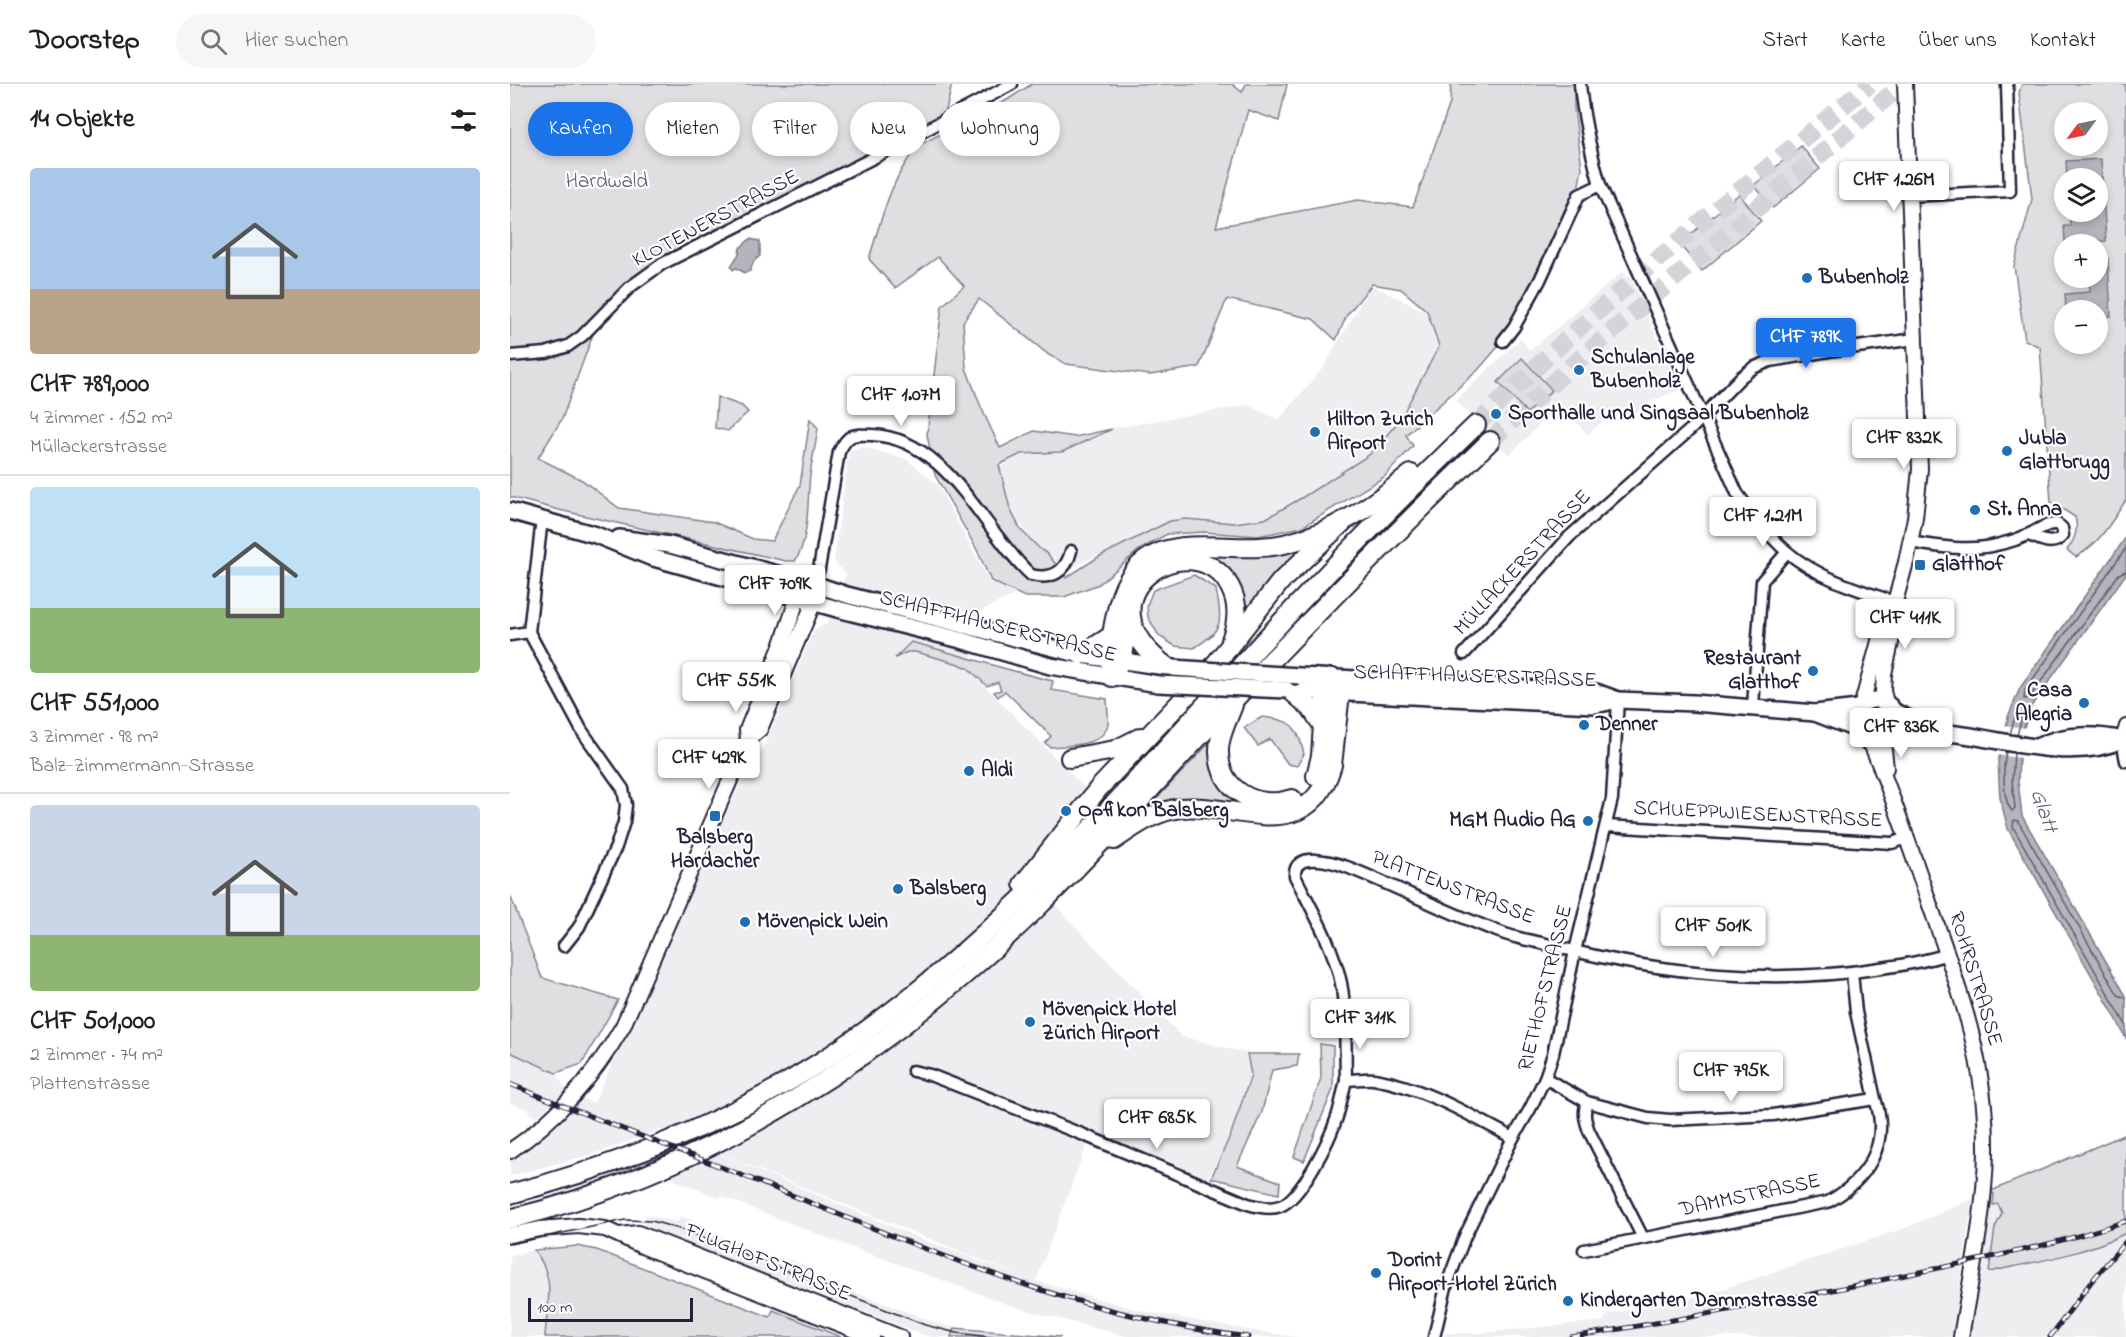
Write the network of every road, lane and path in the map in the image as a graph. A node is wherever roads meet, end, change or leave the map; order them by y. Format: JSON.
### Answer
{"nodes":[{"id":1,"x":1012,"y":84,"type":"edge"},
{"id":2,"x":1580,"y":84,"type":"edge"},
{"id":3,"x":1905,"y":84,"type":"edge"},
{"id":4,"x":2007,"y":84,"type":"edge"},
{"id":5,"x":1600,"y":185,"type":"junction"},
{"id":6,"x":1909,"y":196,"type":"junction"},
{"id":7,"x":1915,"y":339,"type":"junction"},
{"id":8,"x":1503,"y":341,"type":"dead end"},
{"id":9,"x":510,"y":356,"type":"edge"},
{"id":10,"x":1703,"y":416,"type":"junction"},
{"id":11,"x":1490,"y":441,"type":"tunnel mouth"},
{"id":12,"x":510,"y":511,"type":"edge"},
{"id":13,"x":542,"y":519,"type":"junction"},
{"id":14,"x":1343,"y":522,"type":"junction"},
{"id":15,"x":596,"y":535,"type":"junction"},
{"id":16,"x":2028,"y":535,"type":"dead end"},
{"id":17,"x":1910,"y":542,"type":"junction"},
{"id":18,"x":1071,"y":551,"type":"dead end"},
{"id":19,"x":1787,"y":552,"type":"junction"},
{"id":20,"x":814,"y":584,"type":"junction"},
{"id":21,"x":798,"y":597,"type":"junction"},
{"id":22,"x":814,"y":602,"type":"junction"},
{"id":23,"x":1895,"y":602,"type":"junction"},
{"id":24,"x":1130,"y":617,"type":"junction"},
{"id":25,"x":529,"y":632,"type":"junction"},
{"id":26,"x":510,"y":635,"type":"edge"},
{"id":27,"x":1111,"y":636,"type":"junction"},
{"id":28,"x":1228,"y":647,"type":"junction"},
{"id":29,"x":1464,"y":654,"type":"dead end"},
{"id":30,"x":1081,"y":655,"type":"junction"},
{"id":31,"x":1114,"y":666,"type":"junction"},
{"id":32,"x":1170,"y":668,"type":"junction"},
{"id":33,"x":1293,"y":686,"type":"junction"},
{"id":34,"x":1333,"y":688,"type":"junction"},
{"id":35,"x":1235,"y":698,"type":"junction"},
{"id":36,"x":1618,"y":700,"type":"junction"},
{"id":37,"x":1753,"y":706,"type":"junction"},
{"id":38,"x":1860,"y":706,"type":"junction"},
{"id":39,"x":1890,"y":707,"type":"junction"},
{"id":40,"x":1815,"y":713,"type":"junction"},
{"id":41,"x":1158,"y":726,"type":"junction"},
{"id":42,"x":1323,"y":726,"type":"junction"},
{"id":43,"x":1856,"y":729,"type":"junction"},
{"id":44,"x":1936,"y":732,"type":"junction"},
{"id":45,"x":2125,"y":735,"type":"edge"},
{"id":46,"x":1881,"y":738,"type":"junction"},
{"id":47,"x":748,"y":739,"type":"junction"},
{"id":48,"x":2126,"y":761,"type":"edge"},
{"id":49,"x":1099,"y":788,"type":"junction"},
{"id":50,"x":1606,"y":826,"type":"junction"},
{"id":51,"x":1907,"y":838,"type":"junction"},
{"id":52,"x":1087,"y":858,"type":"junction"},
{"id":53,"x":975,"y":945,"type":"junction"},
{"id":54,"x":564,"y":946,"type":"dead end"},
{"id":55,"x":1575,"y":951,"type":"junction"},
{"id":56,"x":1948,"y":954,"type":"junction"},
{"id":57,"x":1852,"y":973,"type":"junction"},
{"id":58,"x":914,"y":1071,"type":"dead end"},
{"id":59,"x":1545,"y":1078,"type":"junction"},
{"id":60,"x":1346,"y":1080,"type":"junction"},
{"id":61,"x":1875,"y":1099,"type":"junction"},
{"id":62,"x":1587,"y":1102,"type":"junction"},
{"id":63,"x":1513,"y":1138,"type":"junction"},
{"id":64,"x":510,"y":1151,"type":"edge"},
{"id":65,"x":510,"y":1194,"type":"edge"},
{"id":66,"x":510,"y":1219,"type":"edge"},
{"id":67,"x":510,"y":1235,"type":"edge"},
{"id":68,"x":620,"y":1235,"type":"junction"},
{"id":69,"x":1643,"y":1238,"type":"junction"},
{"id":70,"x":1584,"y":1250,"type":"dead end"},
{"id":71,"x":872,"y":1337,"type":"edge"},
{"id":72,"x":900,"y":1337,"type":"edge"},
{"id":73,"x":1434,"y":1337,"type":"edge"},
{"id":74,"x":1961,"y":1337,"type":"edge"}],
"edges":[{"from":1,"to":9,"type":"street","name":"KLOTENERSTRASSE"},
{"from":2,"to":5,"type":"street"},
{"from":3,"to":6,"type":"main road"},
{"from":4,"to":6,"type":"street"},
{"from":5,"to":8,"type":"street"},
{"from":5,"to":10,"type":"street"},
{"from":6,"to":7,"type":"main road"},
{"from":7,"to":10,"type":"street","name":"MÜLLACKERSTRASSE"},
{"from":7,"to":17,"type":"main road"},
{"from":10,"to":19,"type":"street"},
{"from":10,"to":29,"type":"street","name":"MÜLLACKERSTRASSE"},
{"from":11,"to":35,"type":"highway"},
{"from":12,"to":13,"type":"main road","name":"SCHAFFHAUSERSTRASSE"},
{"from":13,"to":15,"type":"main road","name":"SCHAFFHAUSERSTRASSE"},
{"from":13,"to":25,"type":"street"},
{"from":14,"to":27,"type":"highway"},
{"from":14,"to":28,"type":"highway"},
{"from":14,"to":53,"type":"highway"},
{"from":15,"to":20,"type":"main road","name":"SCHAFFHAUSERSTRASSE"},
{"from":15,"to":21,"type":"main road","name":"SCHAFFHAUSERSTRASSE"},
{"from":16,"to":17,"type":"street"},
{"from":17,"to":23,"type":"main road"},
{"from":18,"to":20,"type":"street"},
{"from":19,"to":23,"type":"street"},
{"from":19,"to":37,"type":"street"},
{"from":20,"to":21,"type":"main road"},
{"from":20,"to":22,"type":"main road"},
{"from":20,"to":30,"type":"main road","name":"SCHAFFHAUSERSTRASSE"},
{"from":21,"to":22,"type":"main road","name":"SCHAFFHAUSERSTRASSE"},
{"from":21,"to":47,"type":"main road"},
{"from":22,"to":31,"type":"main road","name":"SCHAFFHAUSERSTRASSE"},
{"from":22,"to":47,"type":"main road"},
{"from":23,"to":38,"type":"main road"},
{"from":23,"to":39,"type":"main road"},
{"from":24,"to":28,"type":"highway"},
{"from":24,"to":31,"type":"highway"},
{"from":24,"to":32,"type":"highway"},
{"from":25,"to":26,"type":"street"},
{"from":25,"to":54,"type":"street"},
{"from":27,"to":30,"type":"highway"},
{"from":27,"to":31,"type":"highway"},
{"from":28,"to":41,"type":"highway"},
{"from":30,"to":31,"type":"main road","name":"SCHAFFHAUSERSTRASSE"},
{"from":31,"to":32,"type":"main road","name":"SCHAFFHAUSERSTRASSE"},
{"from":31,"to":33,"type":"main road","name":"SCHAFFHAUSERSTRASSE","bridge":true},
{"from":32,"to":33,"type":"main road","name":"SCHAFFHAUSERSTRASSE","bridge":true},
{"from":33,"to":34,"type":"main road","name":"SCHAFFHAUSERSTRASSE"},
{"from":33,"to":42,"type":"highway"},
{"from":34,"to":36,"type":"main road","name":"SCHAFFHAUSERSTRASSE"},
{"from":34,"to":42,"type":"highway"},
{"from":34,"to":52,"type":"highway"},
{"from":35,"to":42,"type":"highway"},
{"from":35,"to":52,"type":"highway"},
{"from":36,"to":37,"type":"main road","name":"SCHAFFHAUSERSTRASSE"},
{"from":36,"to":50,"type":"street","name":"RIETHOFSTRASSE"},
{"from":37,"to":40,"type":"main road","name":"SCHAFFHAUSERSTRASSE"},
{"from":38,"to":39,"type":"main road","name":"SCHAFFHAUSERSTRASSE"},
{"from":38,"to":40,"type":"main road","name":"SCHAFFHAUSERSTRASSE"},
{"from":38,"to":43,"type":"main road"},
{"from":39,"to":44,"type":"main road","name":"SCHAFFHAUSERSTRASSE"},
{"from":39,"to":46,"type":"main road"},
{"from":40,"to":43,"type":"main road","name":"SCHAFFHAUSERSTRASSE"},
{"from":41,"to":49,"type":"highway"},
{"from":41,"to":49,"type":"highway"},
{"from":43,"to":46,"type":"main road","name":"SCHAFFHAUSERSTRASSE"},
{"from":44,"to":45,"type":"main road","name":"SCHAFFHAUSERSTRASSE"},
{"from":44,"to":46,"type":"main road","name":"SCHAFFHAUSERSTRASSE"},
{"from":45,"to":48,"type":"street"},
{"from":46,"to":51,"type":"main road","name":"ROHRSTRASSE"},
{"from":47,"to":64,"type":"main road"},
{"from":49,"to":53,"type":"highway"},
{"from":50,"to":51,"type":"street","name":"SCHUEPPWIESENSTRASSE"},
{"from":50,"to":55,"type":"street","name":"RIETHOFSTRASSE"},
{"from":51,"to":56,"type":"main road","name":"ROHRSTRASSE"},
{"from":52,"to":66,"type":"highway"},
{"from":53,"to":65,"type":"highway"},
{"from":55,"to":57,"type":"street","name":"PLATTENSTRASSE"},
{"from":55,"to":59,"type":"street","name":"RIETHOFSTRASSE"},
{"from":55,"to":60,"type":"street","name":"PLATTENSTRASSE"},
{"from":56,"to":57,"type":"street","name":"PLATTENSTRASSE"},
{"from":56,"to":74,"type":"main road","name":"ROHRSTRASSE"},
{"from":57,"to":61,"type":"street","name":"DAMMSTRASSE"},
{"from":58,"to":60,"type":"street"},
{"from":59,"to":62,"type":"street"},
{"from":59,"to":63,"type":"street","name":"RIETHOFSTRASSE"},
{"from":60,"to":63,"type":"street"},
{"from":61,"to":62,"type":"street"},
{"from":61,"to":69,"type":"street","name":"DAMMSTRASSE"},
{"from":62,"to":69,"type":"street"},
{"from":63,"to":73,"type":"street","name":"RIETHOFSTRASSE"},
{"from":67,"to":68,"type":"main road","name":"FLUGHOFSTRASSE"},
{"from":68,"to":71,"type":"main road","name":"FLUGHOFSTRASSE"},
{"from":68,"to":72,"type":"main road","name":"FLUGHOFSTRASSE"},
{"from":69,"to":70,"type":"street","name":"DAMMSTRASSE"}]}
